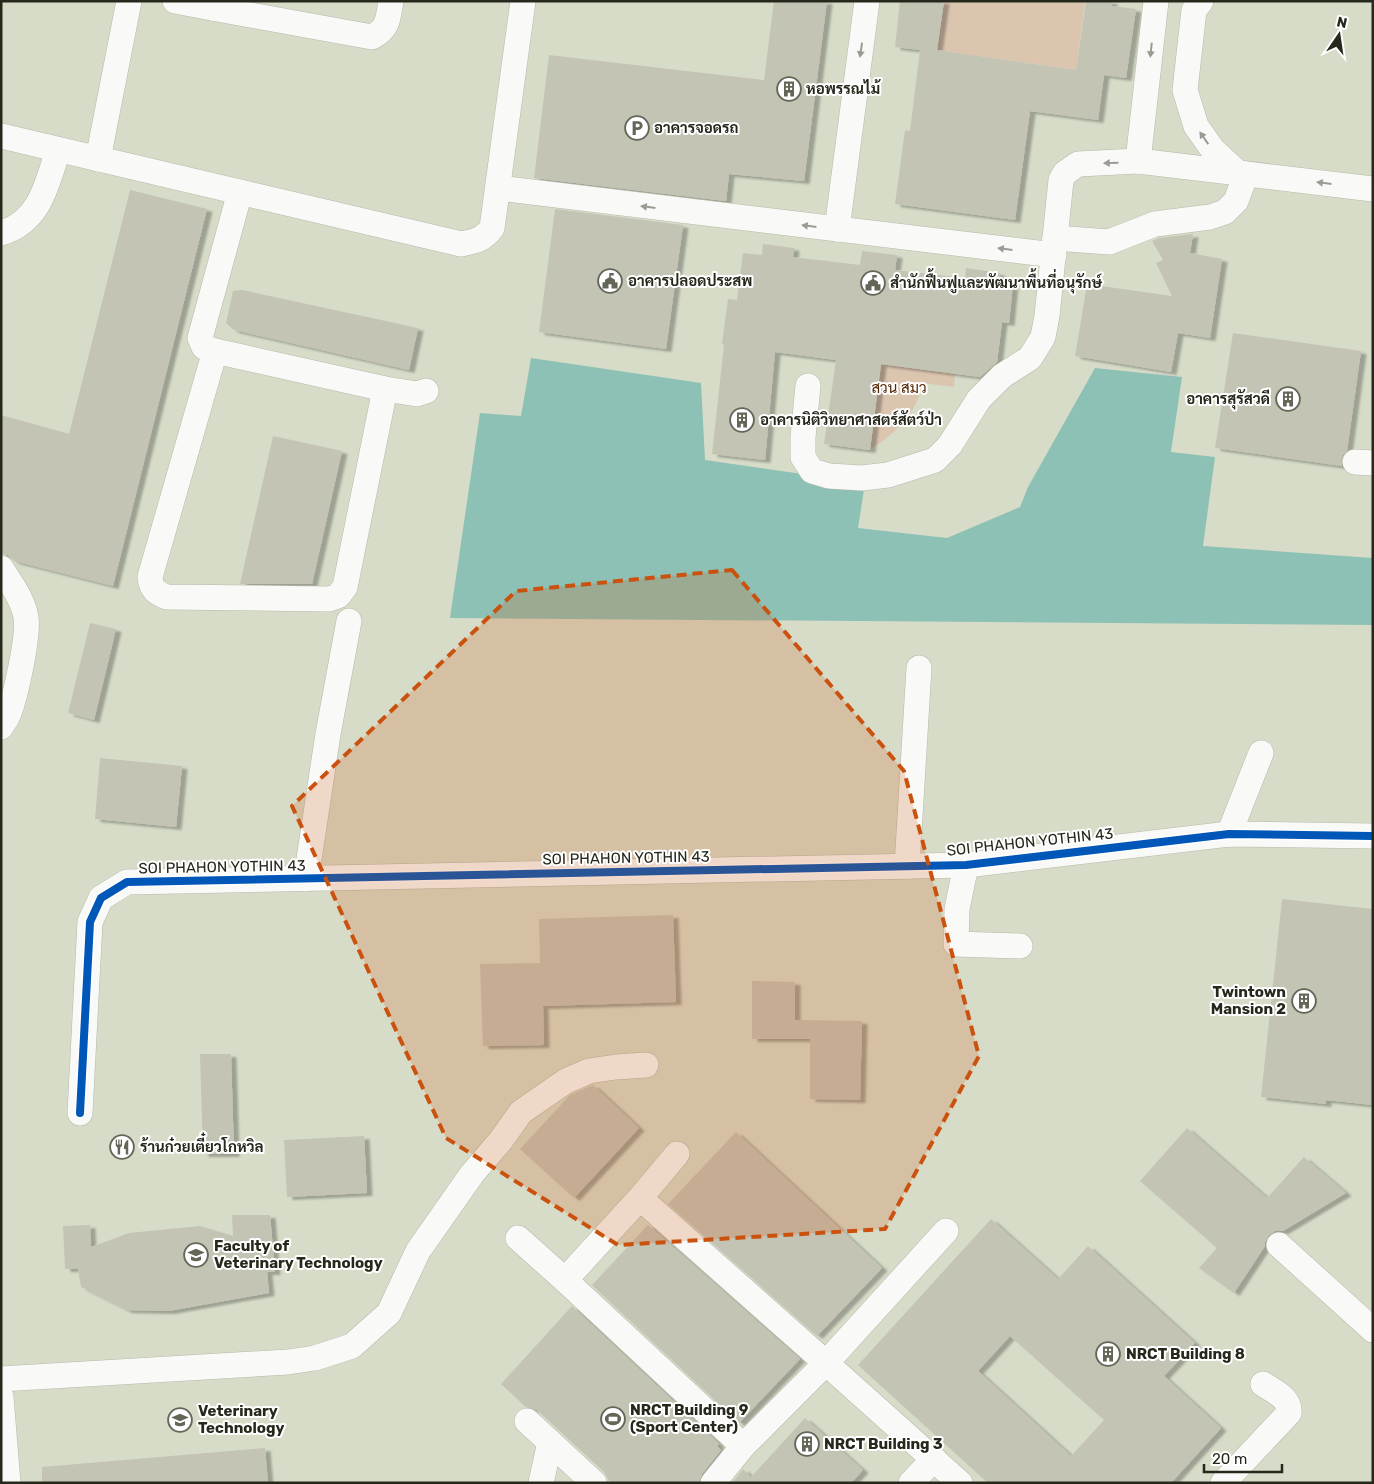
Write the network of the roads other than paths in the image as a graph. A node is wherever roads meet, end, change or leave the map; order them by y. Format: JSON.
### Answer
{"nodes":[{"id":1,"x":129,"y":1,"type":"edge"},
{"id":2,"x":175,"y":1,"type":"edge"},
{"id":3,"x":391,"y":1,"type":"edge"},
{"id":4,"x":523,"y":1,"type":"edge"},
{"id":5,"x":867,"y":1,"type":"edge"},
{"id":6,"x":1156,"y":1,"type":"edge"},
{"id":7,"x":1201,"y":1,"type":"edge"},
{"id":8,"x":213,"y":5,"type":"edge"},
{"id":9,"x":1,"y":136,"type":"edge"},
{"id":10,"x":58,"y":150,"type":"junction"},
{"id":11,"x":98,"y":159,"type":"junction"},
{"id":12,"x":1138,"y":162,"type":"junction"},
{"id":13,"x":1242,"y":174,"type":"junction"},
{"id":14,"x":498,"y":188,"type":"junction"},
{"id":15,"x":1373,"y":189,"type":"edge"},
{"id":16,"x":240,"y":192,"type":"junction"},
{"id":17,"x":837,"y":229,"type":"junction"},
{"id":18,"x":1,"y":233,"type":"edge"},
{"id":19,"x":1054,"y":246,"type":"junction"},
{"id":20,"x":215,"y":351,"type":"junction"},
{"id":21,"x":808,"y":386,"type":"dead end"},
{"id":22,"x":385,"y":389,"type":"junction"},
{"id":23,"x":426,"y":391,"type":"dead end"},
{"id":24,"x":1,"y":568,"type":"edge"},
{"id":25,"x":348,"y":621,"type":"dead end"},
{"id":26,"x":919,"y":668,"type":"dead end"},
{"id":27,"x":1,"y":727,"type":"edge"},
{"id":28,"x":1261,"y":753,"type":"dead end"},
{"id":29,"x":1229,"y":834,"type":"junction"},
{"id":30,"x":1373,"y":836,"type":"edge"},
{"id":31,"x":966,"y":865,"type":"junction"},
{"id":32,"x":907,"y":866,"type":"junction"},
{"id":33,"x":306,"y":879,"type":"junction"},
{"id":34,"x":1020,"y":946,"type":"dead end"},
{"id":35,"x":646,"y":1066,"type":"dead end"},
{"id":36,"x":80,"y":1113,"type":"dead end"},
{"id":37,"x":677,"y":1154,"type":"dead end"},
{"id":38,"x":640,"y":1198,"type":"junction"},
{"id":39,"x":946,"y":1231,"type":"dead end"},
{"id":40,"x":518,"y":1238,"type":"dead end"},
{"id":41,"x":1279,"y":1245,"type":"dead end"},
{"id":42,"x":565,"y":1280,"type":"junction"},
{"id":43,"x":1373,"y":1330,"type":"edge"},
{"id":44,"x":826,"y":1362,"type":"junction"},
{"id":45,"x":1,"y":1379,"type":"edge"},
{"id":46,"x":1263,"y":1384,"type":"dead end"},
{"id":47,"x":1,"y":1397,"type":"edge"},
{"id":48,"x":527,"y":1421,"type":"dead end"},
{"id":49,"x":550,"y":1442,"type":"junction"},
{"id":50,"x":743,"y":1446,"type":"junction"},
{"id":51,"x":934,"y":1458,"type":"junction"},
{"id":52,"x":8,"y":1483,"type":"edge"},
{"id":53,"x":541,"y":1483,"type":"edge"},
{"id":54,"x":594,"y":1483,"type":"edge"},
{"id":55,"x":713,"y":1483,"type":"edge"},
{"id":56,"x":911,"y":1483,"type":"edge"},
{"id":57,"x":960,"y":1483,"type":"edge"},
{"id":58,"x":1223,"y":1483,"type":"edge"}],
"edges":[{"from":1,"to":11,"type":"street"},
{"from":2,"to":8,"type":"street"},
{"from":3,"to":8,"type":"street"},
{"from":4,"to":14,"type":"street"},
{"from":5,"to":17,"type":"street","one_way":true},
{"from":6,"to":12,"type":"street","one_way":true},
{"from":13,"to":7,"type":"street","one_way":true},
{"from":9,"to":10,"type":"street"},
{"from":10,"to":11,"type":"street"},
{"from":10,"to":18,"type":"street"},
{"from":11,"to":16,"type":"street"},
{"from":12,"to":13,"type":"street"},
{"from":12,"to":19,"type":"street","one_way":true},
{"from":15,"to":13,"type":"street","one_way":true},
{"from":13,"to":19,"type":"street"},
{"from":14,"to":16,"type":"street"},
{"from":17,"to":14,"type":"street","one_way":true},
{"from":16,"to":20,"type":"street"},
{"from":19,"to":17,"type":"street","one_way":true},
{"from":19,"to":21,"type":"street"},
{"from":20,"to":22,"type":"street"},
{"from":20,"to":22,"type":"street"},
{"from":22,"to":23,"type":"street"},
{"from":24,"to":27,"type":"street"},
{"from":25,"to":33,"type":"street"},
{"from":26,"to":32,"type":"street"},
{"from":28,"to":29,"type":"street"},
{"from":29,"to":30,"type":"street","name":"SOI PHAHON YOTHIN 43"},
{"from":29,"to":31,"type":"street","name":"SOI PHAHON YOTHIN 43"},
{"from":31,"to":32,"type":"street","name":"SOI PHAHON YOTHIN 43"},
{"from":31,"to":34,"type":"street"},
{"from":32,"to":33,"type":"street","name":"SOI PHAHON YOTHIN 43"},
{"from":33,"to":36,"type":"street","name":"SOI PHAHON YOTHIN 43"},
{"from":35,"to":45,"type":"street"},
{"from":37,"to":38,"type":"street"},
{"from":38,"to":42,"type":"street"},
{"from":38,"to":44,"type":"street"},
{"from":39,"to":44,"type":"street"},
{"from":40,"to":42,"type":"street"},
{"from":41,"to":43,"type":"street"},
{"from":42,"to":50,"type":"street"},
{"from":44,"to":50,"type":"street"},
{"from":44,"to":51,"type":"street"},
{"from":46,"to":58,"type":"street"},
{"from":47,"to":52,"type":"street"},
{"from":48,"to":49,"type":"street"},
{"from":49,"to":53,"type":"street"},
{"from":49,"to":54,"type":"street"},
{"from":50,"to":55,"type":"street"},
{"from":51,"to":56,"type":"street"},
{"from":51,"to":57,"type":"street"}]}
